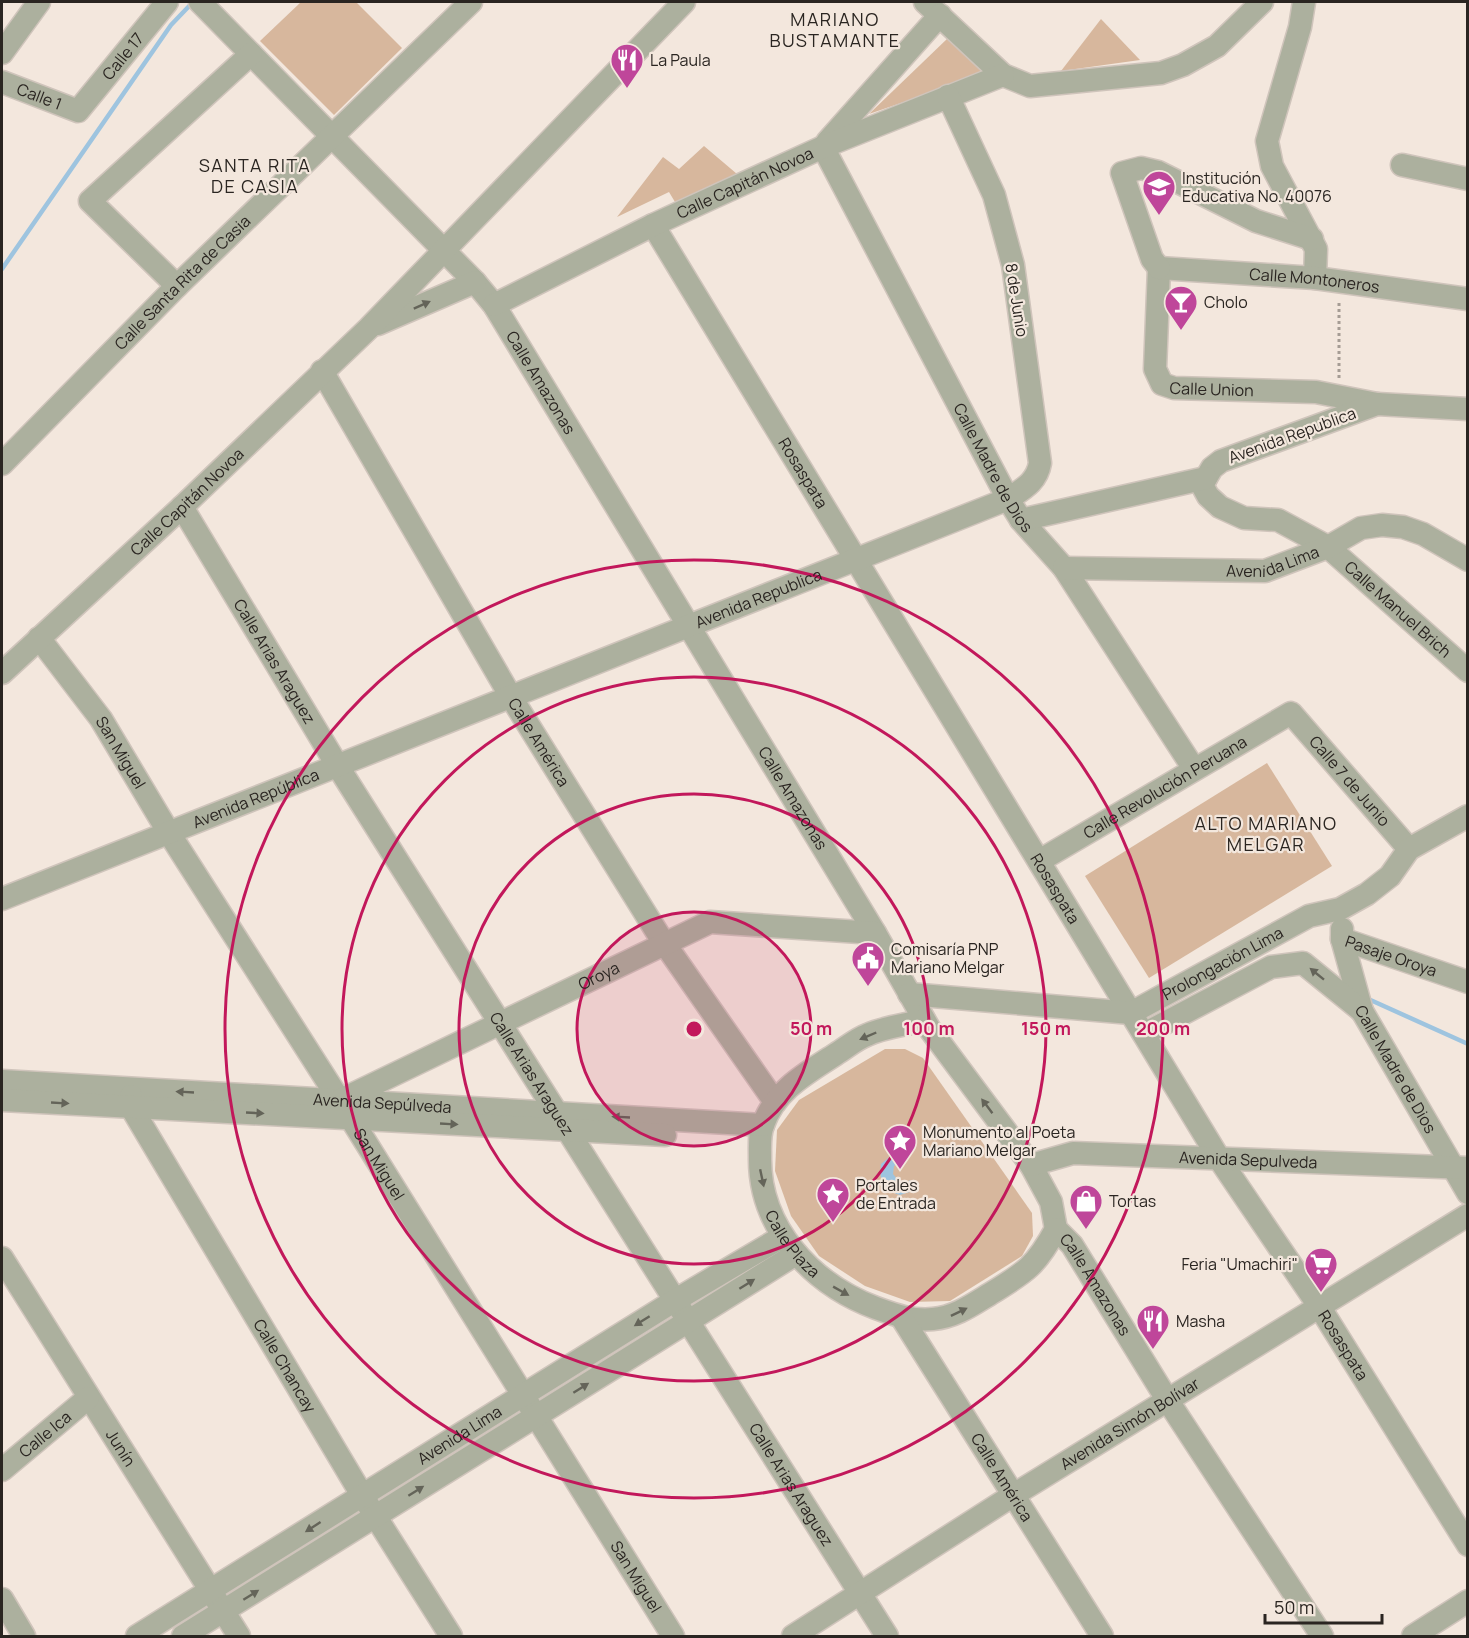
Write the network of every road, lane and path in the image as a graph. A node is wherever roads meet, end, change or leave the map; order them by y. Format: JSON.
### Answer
{"nodes":[{"id":1,"x":39,"y":2,"type":"edge"},
{"id":2,"x":167,"y":2,"type":"edge"},
{"id":3,"x":471,"y":2,"type":"edge"},
{"id":4,"x":684,"y":2,"type":"edge"},
{"id":5,"x":1262,"y":2,"type":"edge"},
{"id":6,"x":1304,"y":2,"type":"edge"},
{"id":7,"x":201,"y":3,"type":"edge"},
{"id":8,"x":932,"y":8,"type":"edge"},
{"id":9,"x":2,"y":53,"type":"edge"},
{"id":10,"x":251,"y":54,"type":"junction"},
{"id":11,"x":1003,"y":75,"type":"junction"},
{"id":12,"x":2,"y":82,"type":"edge"},
{"id":13,"x":948,"y":96,"type":"junction"},
{"id":14,"x":78,"y":111,"type":"joint"},
{"id":15,"x":332,"y":136,"type":"junction"},
{"id":16,"x":823,"y":147,"type":"junction"},
{"id":17,"x":1402,"y":165,"type":"dead end"},
{"id":18,"x":1467,"y":178,"type":"edge"},
{"id":19,"x":652,"y":225,"type":"junction"},
{"id":20,"x":1312,"y":239,"type":"junction"},
{"id":21,"x":444,"y":250,"type":"junction"},
{"id":22,"x":1159,"y":268,"type":"junction"},
{"id":23,"x":1315,"y":278,"type":"junction"},
{"id":24,"x":1339,"y":280,"type":"junction"},
{"id":25,"x":475,"y":282,"type":"junction"},
{"id":26,"x":177,"y":286,"type":"junction"},
{"id":27,"x":1467,"y":299,"type":"edge"},
{"id":28,"x":494,"y":305,"type":"junction"},
{"id":29,"x":369,"y":328,"type":"junction"},
{"id":30,"x":322,"y":371,"type":"junction"},
{"id":31,"x":1339,"y":397,"type":"junction"},
{"id":32,"x":1377,"y":404,"type":"junction"},
{"id":33,"x":1467,"y":409,"type":"edge"},
{"id":34,"x":2,"y":464,"type":"edge"},
{"id":35,"x":1206,"y":478,"type":"junction"},
{"id":36,"x":1008,"y":499,"type":"junction"},
{"id":37,"x":182,"y":507,"type":"junction"},
{"id":38,"x":1021,"y":520,"type":"junction"},
{"id":39,"x":1328,"y":547,"type":"junction"},
{"id":40,"x":855,"y":560,"type":"junction"},
{"id":41,"x":1467,"y":560,"type":"edge"},
{"id":42,"x":1064,"y":568,"type":"junction"},
{"id":43,"x":688,"y":626,"type":"junction"},
{"id":44,"x":39,"y":638,"type":"junction"},
{"id":45,"x":1467,"y":671,"type":"edge"},
{"id":46,"x":2,"y":674,"type":"edge"},
{"id":47,"x":511,"y":698,"type":"junction"},
{"id":48,"x":1291,"y":713,"type":"joint"},
{"id":49,"x":337,"y":765,"type":"junction"},
{"id":50,"x":1194,"y":769,"type":"junction"},
{"id":51,"x":1467,"y":816,"type":"edge"},
{"id":52,"x":169,"y":833,"type":"junction"},
{"id":53,"x":1409,"y":849,"type":"junction"},
{"id":54,"x":1039,"y":861,"type":"junction"},
{"id":55,"x":2,"y":899,"type":"edge"},
{"id":56,"x":1340,"y":909,"type":"junction"},
{"id":57,"x":874,"y":933,"type":"junction"},
{"id":58,"x":1342,"y":939,"type":"junction"},
{"id":59,"x":665,"y":944,"type":"junction"},
{"id":60,"x":1467,"y":982,"type":"edge"},
{"id":61,"x":909,"y":994,"type":"junction"},
{"id":62,"x":1362,"y":1011,"type":"junction"},
{"id":63,"x":1131,"y":1013,"type":"junction"},
{"id":64,"x":924,"y":1020,"type":"junction"},
{"id":65,"x":501,"y":1023,"type":"junction"},
{"id":66,"x":1144,"y":1034,"type":"junction"},
{"id":67,"x":2,"y":1082,"type":"edge"},
{"id":68,"x":131,"y":1098,"type":"junction"},
{"id":69,"x":2,"y":1100,"type":"edge"},
{"id":70,"x":775,"y":1102,"type":"junction"},
{"id":71,"x":345,"y":1110,"type":"junction"},
{"id":72,"x":563,"y":1122,"type":"junction"},
{"id":73,"x":761,"y":1133,"type":"junction"},
{"id":74,"x":1220,"y":1160,"type":"junction"},
{"id":75,"x":1031,"y":1165,"type":"junction"},
{"id":76,"x":1459,"y":1168,"type":"edge"},
{"id":77,"x":1467,"y":1192,"type":"edge"},
{"id":78,"x":1467,"y":1215,"type":"edge"},
{"id":79,"x":1056,"y":1229,"type":"junction"},
{"id":80,"x":789,"y":1246,"type":"junction"},
{"id":81,"x":2,"y":1258,"type":"edge"},
{"id":82,"x":674,"y":1301,"type":"junction"},
{"id":83,"x":1319,"y":1306,"type":"junction"},
{"id":84,"x":902,"y":1318,"type":"junction"},
{"id":85,"x":687,"y":1321,"type":"junction"},
{"id":86,"x":523,"y":1395,"type":"junction"},
{"id":87,"x":88,"y":1398,"type":"junction"},
{"id":88,"x":1168,"y":1401,"type":"junction"},
{"id":89,"x":536,"y":1416,"type":"junction"},
{"id":90,"x":2,"y":1470,"type":"edge"},
{"id":91,"x":362,"y":1495,"type":"junction"},
{"id":92,"x":1012,"y":1496,"type":"junction"},
{"id":93,"x":375,"y":1516,"type":"junction"},
{"id":94,"x":1467,"y":1545,"type":"edge"},
{"id":95,"x":211,"y":1592,"type":"junction"},
{"id":96,"x":859,"y":1594,"type":"junction"},
{"id":97,"x":2,"y":1599,"type":"edge"},
{"id":98,"x":1467,"y":1601,"type":"edge"},
{"id":99,"x":224,"y":1612,"type":"junction"},
{"id":100,"x":24,"y":1636,"type":"edge"},
{"id":101,"x":137,"y":1636,"type":"edge"},
{"id":102,"x":183,"y":1636,"type":"edge"},
{"id":103,"x":239,"y":1636,"type":"edge"},
{"id":104,"x":452,"y":1636,"type":"edge"},
{"id":105,"x":673,"y":1636,"type":"edge"},
{"id":106,"x":793,"y":1636,"type":"edge"},
{"id":107,"x":887,"y":1636,"type":"edge"},
{"id":108,"x":1102,"y":1636,"type":"edge"},
{"id":109,"x":1322,"y":1636,"type":"edge"},
{"id":110,"x":1413,"y":1636,"type":"edge"}],
"edges":[{"from":1,"to":9,"type":"street"},
{"from":2,"to":14,"type":"street","name":"Calle 17"},
{"from":3,"to":15,"type":"street","name":"Calle Santa Rita de Casia"},
{"from":4,"to":21,"type":"street","name":"Calle Capitán Novoa"},
{"from":5,"to":11,"type":"street"},
{"from":6,"to":20,"type":"street"},
{"from":7,"to":10,"type":"street","name":"Calle Amazonas"},
{"from":8,"to":11,"type":"street"},
{"from":8,"to":16,"type":"street"},
{"from":10,"to":15,"type":"street","name":"Calle Amazonas"},
{"from":10,"to":26,"type":"street"},
{"from":11,"to":13,"type":"street","name":"Calle Capitán Novoa"},
{"from":12,"to":14,"type":"street","name":"Calle 1"},
{"from":13,"to":16,"type":"street","name":"Calle Capitán Novoa"},
{"from":13,"to":36,"type":"street","name":"8 de Junio"},
{"from":15,"to":21,"type":"street","name":"Calle Amazonas"},
{"from":15,"to":26,"type":"street","name":"Calle Santa Rita de Casia"},
{"from":16,"to":19,"type":"street","name":"Calle Capitán Novoa"},
{"from":16,"to":36,"type":"street","name":"Calle Madre de Dios"},
{"from":17,"to":18,"type":"street"},
{"from":19,"to":28,"type":"street","name":"Calle Capitán Novoa"},
{"from":19,"to":40,"type":"street","name":"Rosaspata"},
{"from":20,"to":22,"type":"street"},
{"from":20,"to":23,"type":"street"},
{"from":21,"to":25,"type":"street","name":"Calle Amazonas"},
{"from":21,"to":29,"type":"street","name":"Calle Capitán Novoa"},
{"from":22,"to":23,"type":"street","name":"Calle Montoneros"},
{"from":22,"to":31,"type":"street","name":"Calle Union"},
{"from":23,"to":24,"type":"street","name":"Calle Montoneros"},
{"from":24,"to":27,"type":"street","name":"Calle Montoneros"},
{"from":24,"to":31,"type":"path"},
{"from":25,"to":28,"type":"street","name":"Calle Amazonas"},
{"from":29,"to":25,"type":"street","name":"Calle Capitán Novoa","one_way":true},
{"from":26,"to":34,"type":"street","name":"Calle Santa Rita de Casia"},
{"from":28,"to":43,"type":"street","name":"Calle Amazonas"},
{"from":29,"to":30,"type":"street","name":"Calle Capitán Novoa"},
{"from":30,"to":37,"type":"street","name":"Calle Capitán Novoa"},
{"from":30,"to":47,"type":"street","name":"Calle América"},
{"from":31,"to":32,"type":"street","name":"Calle Union"},
{"from":32,"to":33,"type":"street","name":"Avenida Republica"},
{"from":32,"to":35,"type":"street","name":"Avenida Republica"},
{"from":35,"to":38,"type":"street"},
{"from":35,"to":39,"type":"street"},
{"from":36,"to":38,"type":"street","name":"Calle Madre de Dios"},
{"from":36,"to":40,"type":"street","name":"Avenida Republica"},
{"from":37,"to":44,"type":"street","name":"Calle Capitán Novoa"},
{"from":37,"to":49,"type":"street","name":"Calle Arias Araguez"},
{"from":38,"to":42,"type":"street","name":"Calle Madre de Dios"},
{"from":39,"to":41,"type":"street","name":"Avenida Lima"},
{"from":39,"to":42,"type":"street","name":"Avenida Lima"},
{"from":39,"to":45,"type":"street","name":"Calle Manuel Brich"},
{"from":40,"to":43,"type":"street","name":"Avenida Republica"},
{"from":40,"to":54,"type":"street","name":"Rosaspata"},
{"from":42,"to":50,"type":"street","name":"Calle Madre de Dios"},
{"from":43,"to":47,"type":"street","name":"Avenida Republica"},
{"from":43,"to":57,"type":"street","name":"Calle Amazonas"},
{"from":44,"to":46,"type":"street","name":"Calle Capitán Novoa"},
{"from":44,"to":52,"type":"street","name":"San Miguel"},
{"from":47,"to":49,"type":"street","name":"Avenida República"},
{"from":47,"to":59,"type":"street","name":"Calle América"},
{"from":48,"to":50,"type":"street","name":"Calle Revolución Peruana"},
{"from":48,"to":53,"type":"street","name":"Calle 7 de Junio"},
{"from":49,"to":52,"type":"street","name":"Avenida República"},
{"from":49,"to":65,"type":"street","name":"Calle Arias Araguez"},
{"from":50,"to":54,"type":"street","name":"Calle Revolución Peruana"},
{"from":51,"to":53,"type":"street","name":"Prolongación Lima"},
{"from":52,"to":55,"type":"street","name":"Avenida República"},
{"from":52,"to":71,"type":"street","name":"San Miguel"},
{"from":53,"to":56,"type":"street","name":"Prolongación Lima"},
{"from":54,"to":63,"type":"street","name":"Rosaspata"},
{"from":56,"to":58,"type":"street","name":"Pasaje Oroya"},
{"from":56,"to":63,"type":"street","name":"Prolongación Lima"},
{"from":57,"to":59,"type":"street","name":"Oroya"},
{"from":57,"to":61,"type":"street","name":"Calle Amazonas"},
{"from":58,"to":60,"type":"street","name":"Pasaje Oroya"},
{"from":58,"to":62,"type":"street","name":"Calle Madre de Dios"},
{"from":59,"to":65,"type":"street","name":"Oroya"},
{"from":59,"to":70,"type":"street","name":"Calle América"},
{"from":61,"to":63,"type":"street"},
{"from":61,"to":64,"type":"street","name":"Calle Amazonas"},
{"from":62,"to":66,"type":"street","one_way":true},
{"from":62,"to":76,"type":"street","name":"Calle Madre de Dios"},
{"from":63,"to":66,"type":"street","name":"Rosaspata"},
{"from":64,"to":70,"type":"street","name":"Calle Plaza","one_way":true},
{"from":75,"to":64,"type":"street","name":"Calle Amazonas","one_way":true},
{"from":65,"to":71,"type":"street","name":"Oroya"},
{"from":65,"to":72,"type":"street","name":"Calle Arias Araguez"},
{"from":66,"to":74,"type":"street","name":"Rosaspata"},
{"from":67,"to":68,"type":"street","name":"Avenida Sepúlveda"},
{"from":69,"to":68,"type":"street","name":"Avenida Sepúlveda","one_way":true},
{"from":68,"to":71,"type":"street","name":"Avenida Sepúlveda"},
{"from":68,"to":91,"type":"street","name":"Calle Chancay"},
{"from":70,"to":73,"type":"street","name":"Calle Plaza"},
{"from":71,"to":72,"type":"street","name":"Avenida Sepúlveda"},
{"from":71,"to":86,"type":"street","name":"San Miguel"},
{"from":72,"to":73,"type":"street","name":"Avenida Sepúlveda"},
{"from":72,"to":82,"type":"street","name":"Calle Arias Araguez"},
{"from":73,"to":80,"type":"street","name":"Calle Plaza","one_way":true},
{"from":74,"to":75,"type":"street","name":"Avenida Sepulveda"},
{"from":74,"to":76,"type":"street","name":"Avenida Sepulveda"},
{"from":74,"to":83,"type":"street","name":"Rosaspata"},
{"from":75,"to":79,"type":"street","name":"Calle Amazonas"},
{"from":76,"to":77,"type":"street","name":"Calle Madre de Dios"},
{"from":78,"to":83,"type":"street","name":"Avenida Simón Bolívar"},
{"from":84,"to":79,"type":"street","name":"Calle Plaza","one_way":true},
{"from":79,"to":88,"type":"street","name":"Calle Amazonas"},
{"from":80,"to":82,"type":"street","name":"Avenida Lima"},
{"from":80,"to":84,"type":"street","name":"Calle Plaza","one_way":true},
{"from":85,"to":80,"type":"street","name":"Avenida Lima","one_way":true},
{"from":81,"to":87,"type":"street","name":"Junín"},
{"from":82,"to":85,"type":"street","name":"Calle Arias Araguez"},
{"from":82,"to":86,"type":"street","name":"Avenida Lima","one_way":true},
{"from":83,"to":88,"type":"street","name":"Avenida Simón Bolívar"},
{"from":83,"to":94,"type":"street","name":"Rosaspata"},
{"from":84,"to":92,"type":"street","name":"Calle América"},
{"from":89,"to":85,"type":"street","name":"Avenida Lima","one_way":true},
{"from":85,"to":96,"type":"street","name":"Calle Arias Araguez"},
{"from":86,"to":89,"type":"street","name":"San Miguel"},
{"from":86,"to":91,"type":"street","name":"Avenida Lima"},
{"from":87,"to":90,"type":"street","name":"Calle Ica"},
{"from":87,"to":95,"type":"street","name":"Junín"},
{"from":88,"to":92,"type":"street","name":"Avenida Simón Bolívar"},
{"from":88,"to":109,"type":"street","name":"Calle Amazonas"},
{"from":93,"to":89,"type":"street","name":"Avenida Lima","one_way":true},
{"from":89,"to":105,"type":"street","name":"San Miguel"},
{"from":91,"to":93,"type":"street","name":"Calle Chancay"},
{"from":91,"to":95,"type":"street","name":"Avenida Lima","one_way":true},
{"from":92,"to":96,"type":"street","name":"Avenida Simón Bolívar"},
{"from":92,"to":108,"type":"street","name":"Calle América"},
{"from":99,"to":93,"type":"street","name":"Avenida Lima","one_way":true},
{"from":93,"to":104,"type":"street","name":"Calle Chancay"},
{"from":95,"to":99,"type":"street","name":"Junín"},
{"from":95,"to":101,"type":"street","name":"Avenida Lima"},
{"from":96,"to":106,"type":"street","name":"Avenida Simón Bolívar"},
{"from":96,"to":107,"type":"street","name":"Calle Arias Araguez"},
{"from":97,"to":100,"type":"street"},
{"from":98,"to":110,"type":"street"},
{"from":99,"to":102,"type":"street","name":"Avenida Lima"},
{"from":99,"to":103,"type":"street","name":"Junín"}]}
